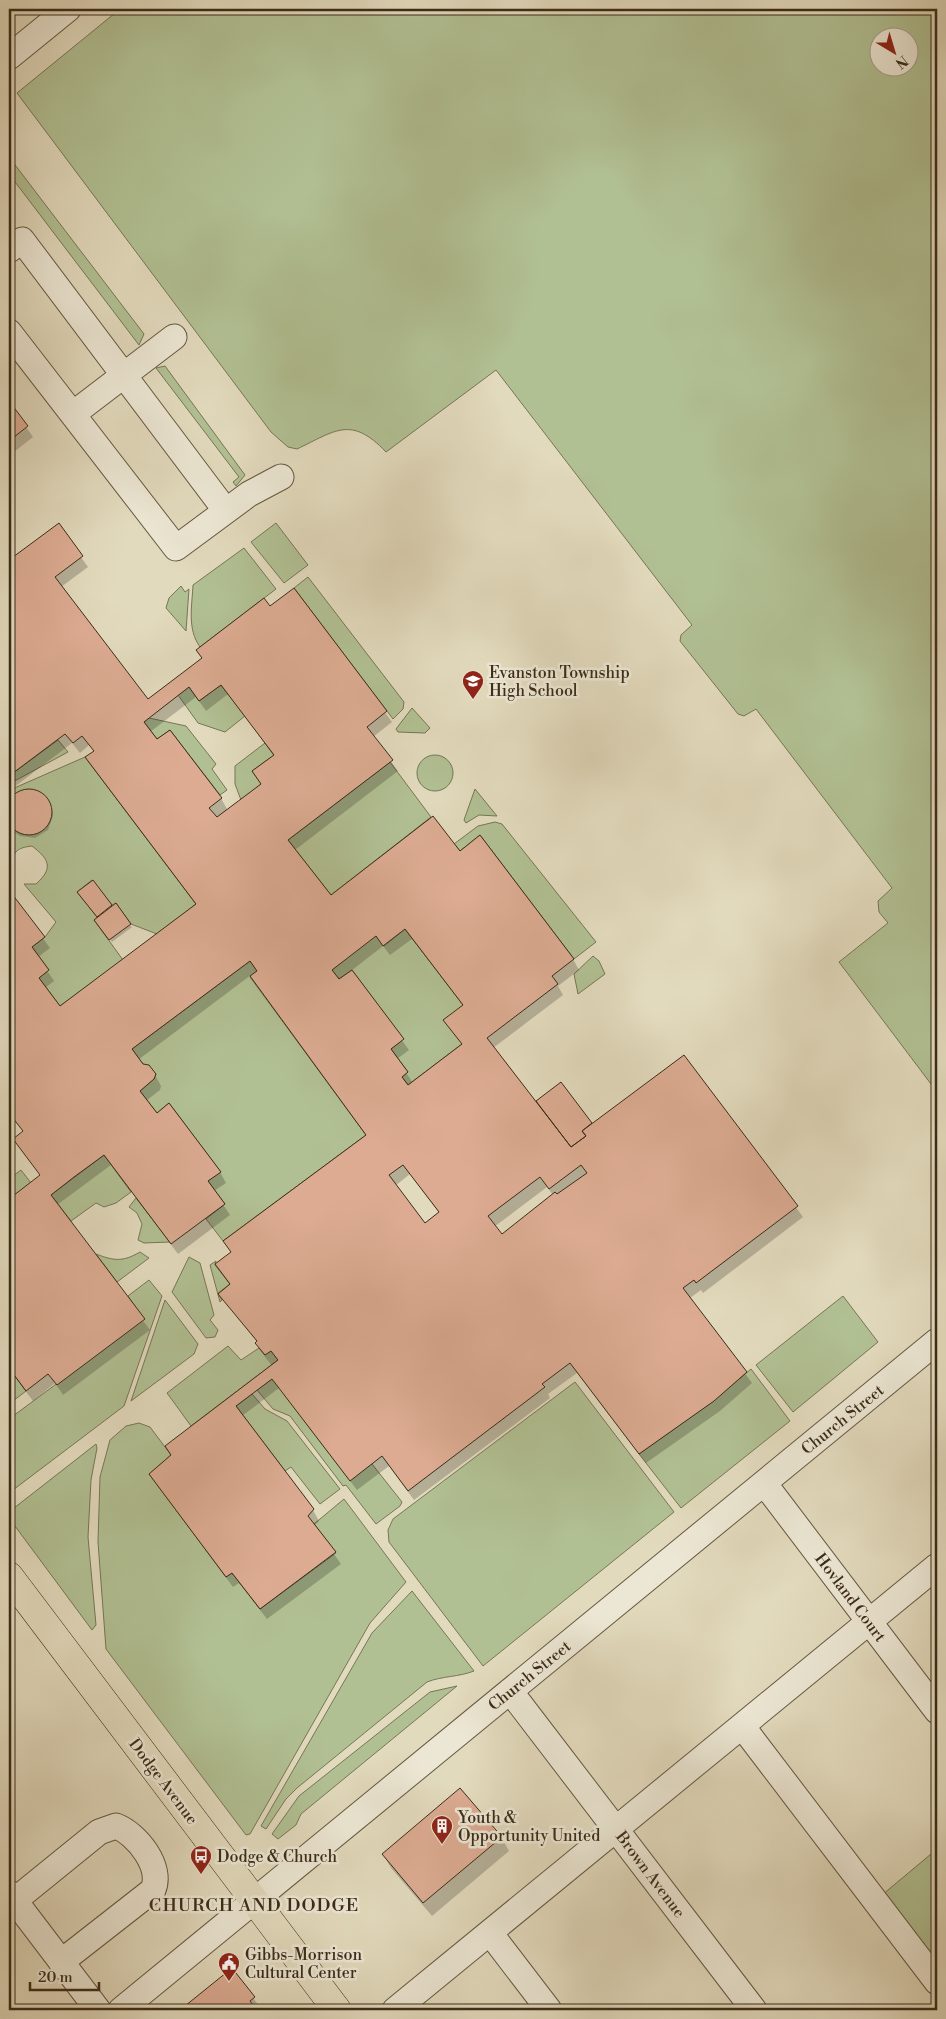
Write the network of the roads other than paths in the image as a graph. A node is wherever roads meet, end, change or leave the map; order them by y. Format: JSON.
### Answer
{"nodes":[{"id":1,"x":68,"y":9,"type":"edge"},
{"id":2,"x":9,"y":58,"type":"edge"},
{"id":3,"x":9,"y":250,"type":"edge"},
{"id":4,"x":9,"y":332,"type":"edge"},
{"id":5,"x":174,"y":336,"type":"dead end"},
{"id":6,"x":124,"y":375,"type":"junction"},
{"id":7,"x":73,"y":414,"type":"junction"},
{"id":8,"x":281,"y":477,"type":"dead end"},
{"id":9,"x":226,"y":511,"type":"junction"},
{"id":10,"x":937,"y":1341,"type":"edge"},
{"id":11,"x":764,"y":1483,"type":"junction"},
{"id":12,"x":937,"y":1566,"type":"edge"},
{"id":13,"x":9,"y":1576,"type":"edge"},
{"id":14,"x":869,"y":1622,"type":"junction"},
{"id":15,"x":510,"y":1691,"type":"junction"},
{"id":16,"x":937,"y":1711,"type":"edge"},
{"id":17,"x":742,"y":1726,"type":"junction"},
{"id":18,"x":617,"y":1829,"type":"junction"},
{"id":19,"x":12,"y":1897,"type":"edge"},
{"id":20,"x":254,"y":1900,"type":"junction"},
{"id":21,"x":490,"y":1933,"type":"junction"},
{"id":22,"x":61,"y":1962,"type":"junction"},
{"id":23,"x":937,"y":1982,"type":"edge"},
{"id":24,"x":98,"y":2010,"type":"edge"},
{"id":25,"x":120,"y":2010,"type":"edge"},
{"id":26,"x":337,"y":2010,"type":"edge"},
{"id":27,"x":395,"y":2010,"type":"edge"},
{"id":28,"x":549,"y":2010,"type":"edge"},
{"id":29,"x":754,"y":2010,"type":"edge"}],
"edges":[{"from":1,"to":2,"type":"street"},
{"from":3,"to":6,"type":"street"},
{"from":4,"to":7,"type":"street"},
{"from":5,"to":6,"type":"street"},
{"from":6,"to":7,"type":"street"},
{"from":6,"to":9,"type":"street"},
{"from":7,"to":9,"type":"street"},
{"from":8,"to":9,"type":"street"},
{"from":10,"to":11,"type":"street","name":"Church Street"},
{"from":11,"to":14,"type":"street","name":"Hovland Court"},
{"from":11,"to":15,"type":"street","name":"Church Street"},
{"from":12,"to":14,"type":"street"},
{"from":13,"to":20,"type":"main road","name":"Dodge Avenue"},
{"from":14,"to":16,"type":"street","name":"Hovland Court"},
{"from":14,"to":17,"type":"street"},
{"from":15,"to":18,"type":"street","name":"Brown Avenue"},
{"from":15,"to":20,"type":"street","name":"Church Street"},
{"from":17,"to":18,"type":"street"},
{"from":17,"to":23,"type":"street"},
{"from":18,"to":21,"type":"street"},
{"from":18,"to":29,"type":"street","name":"Brown Avenue"},
{"from":19,"to":22,"type":"street"},
{"from":19,"to":22,"type":"street"},
{"from":20,"to":25,"type":"street","name":"Church Street"},
{"from":20,"to":26,"type":"main road","name":"Dodge Avenue"},
{"from":21,"to":27,"type":"street"},
{"from":21,"to":28,"type":"street"},
{"from":22,"to":24,"type":"street"}]}
